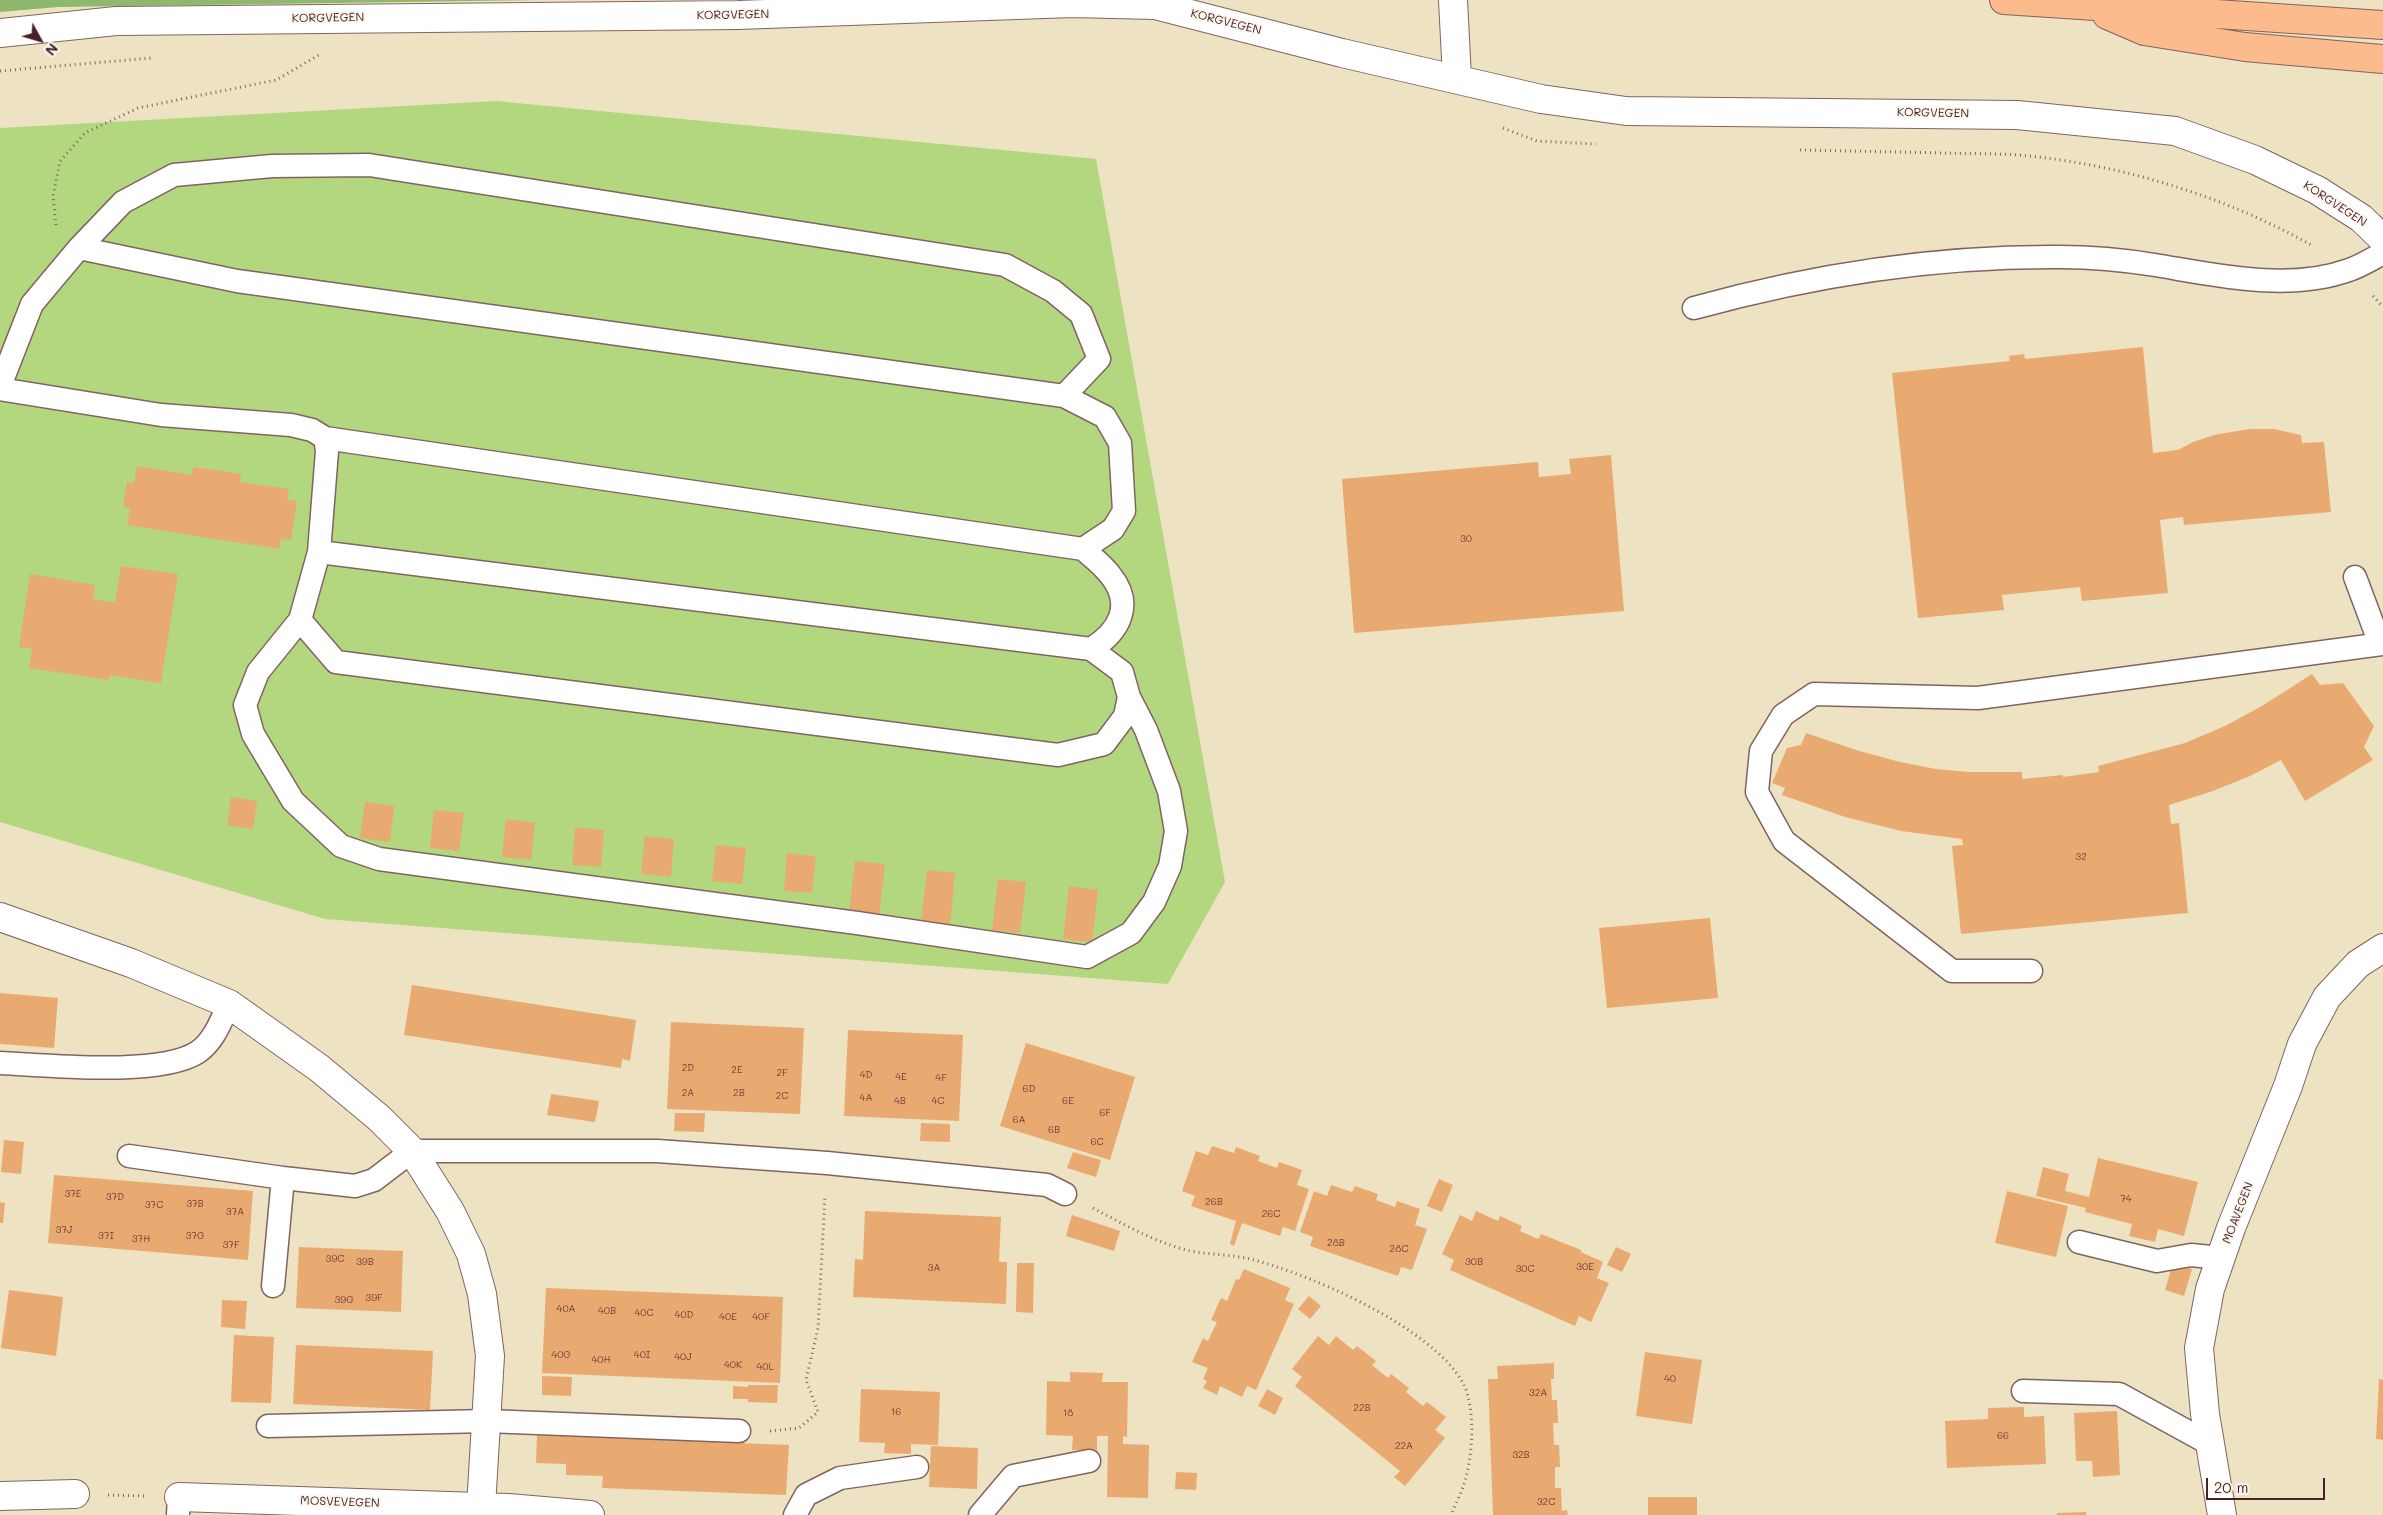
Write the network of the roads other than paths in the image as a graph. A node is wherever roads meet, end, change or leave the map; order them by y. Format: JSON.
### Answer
{"nodes":[{"id":1,"x":1453,"y":0,"type":"edge"},
{"id":2,"x":2004,"y":0,"type":"edge"},
{"id":3,"x":2087,"y":6,"type":"junction"},
{"id":4,"x":2383,"y":25,"type":"edge"},
{"id":5,"x":0,"y":33,"type":"edge"},
{"id":6,"x":2383,"y":59,"type":"edge"},
{"id":7,"x":1457,"y":78,"type":"junction"},
{"id":8,"x":2383,"y":239,"type":"edge"},
{"id":9,"x":79,"y":248,"type":"junction"},
{"id":10,"x":2383,"y":253,"type":"edge"},
{"id":11,"x":1694,"y":308,"type":"dead end"},
{"id":12,"x":0,"y":388,"type":"edge"},
{"id":13,"x":1064,"y":396,"type":"junction"},
{"id":14,"x":325,"y":438,"type":"junction"},
{"id":15,"x":1083,"y":549,"type":"junction"},
{"id":16,"x":318,"y":552,"type":"junction"},
{"id":17,"x":2355,"y":577,"type":"dead end"},
{"id":18,"x":300,"y":620,"type":"junction"},
{"id":19,"x":2382,"y":644,"type":"edge"},
{"id":20,"x":1091,"y":649,"type":"junction"},
{"id":21,"x":1129,"y":697,"type":"junction"},
{"id":22,"x":0,"y":917,"type":"edge"},
{"id":23,"x":2383,"y":948,"type":"edge"},
{"id":24,"x":2031,"y":971,"type":"dead end"},
{"id":25,"x":229,"y":1004,"type":"junction"},
{"id":26,"x":0,"y":1063,"type":"edge"},
{"id":27,"x":412,"y":1151,"type":"junction"},
{"id":28,"x":129,"y":1156,"type":"dead end"},
{"id":29,"x":283,"y":1178,"type":"junction"},
{"id":30,"x":1066,"y":1194,"type":"road end"},
{"id":31,"x":2079,"y":1242,"type":"dead end"},
{"id":32,"x":2220,"y":1258,"type":"junction"},
{"id":33,"x":273,"y":1286,"type":"dead end"},
{"id":34,"x":2023,"y":1391,"type":"dead end"},
{"id":35,"x":487,"y":1421,"type":"junction"},
{"id":36,"x":268,"y":1426,"type":"dead end"},
{"id":37,"x":739,"y":1431,"type":"road end"},
{"id":38,"x":2210,"y":1444,"type":"junction"},
{"id":39,"x":1089,"y":1461,"type":"dead end"},
{"id":40,"x":917,"y":1467,"type":"dead end"},
{"id":41,"x":75,"y":1494,"type":"road end"},
{"id":42,"x":0,"y":1496,"type":"edge"},
{"id":43,"x":179,"y":1506,"type":"edge"},
{"id":44,"x":499,"y":1510,"type":"edge"},
{"id":45,"x":590,"y":1515,"type":"edge"},
{"id":46,"x":796,"y":1515,"type":"edge"},
{"id":47,"x":980,"y":1515,"type":"edge"},
{"id":48,"x":2222,"y":1515,"type":"edge"}],
"edges":[{"from":1,"to":7,"type":"street"},
{"from":2,"to":3,"type":"highway"},
{"from":3,"to":4,"type":"highway"},
{"from":3,"to":6,"type":"highway"},
{"from":5,"to":7,"type":"street","name":"KORGVEGEN"},
{"from":7,"to":8,"type":"street","name":"KORGVEGEN"},
{"from":9,"to":12,"type":"lane"},
{"from":9,"to":13,"type":"lane"},
{"from":9,"to":13,"type":"lane"},
{"from":10,"to":11,"type":"lane"},
{"from":12,"to":14,"type":"lane"},
{"from":13,"to":15,"type":"lane"},
{"from":14,"to":15,"type":"lane"},
{"from":14,"to":16,"type":"lane"},
{"from":15,"to":20,"type":"lane"},
{"from":16,"to":18,"type":"lane"},
{"from":16,"to":20,"type":"lane"},
{"from":17,"to":19,"type":"lane"},
{"from":18,"to":21,"type":"lane"},
{"from":18,"to":21,"type":"lane"},
{"from":19,"to":24,"type":"lane"},
{"from":20,"to":21,"type":"lane"},
{"from":22,"to":25,"type":"street"},
{"from":23,"to":32,"type":"street","name":"MOAVEGEN"},
{"from":25,"to":26,"type":"lane"},
{"from":25,"to":27,"type":"street"},
{"from":27,"to":29,"type":"lane"},
{"from":27,"to":30,"type":"lane"},
{"from":27,"to":35,"type":"street"},
{"from":28,"to":29,"type":"lane"},
{"from":29,"to":33,"type":"lane"},
{"from":31,"to":32,"type":"lane"},
{"from":32,"to":38,"type":"street","name":"MOAVEGEN"},
{"from":34,"to":38,"type":"lane"},
{"from":35,"to":36,"type":"lane"},
{"from":35,"to":37,"type":"lane"},
{"from":35,"to":44,"type":"street"},
{"from":38,"to":48,"type":"street","name":"MOAVEGEN"},
{"from":39,"to":47,"type":"lane"},
{"from":40,"to":46,"type":"lane"},
{"from":41,"to":42,"type":"street"},
{"from":43,"to":44,"type":"street","name":"MOSVEVEGEN"},
{"from":44,"to":45,"type":"street","name":"MOSVEVEGEN"}]}
